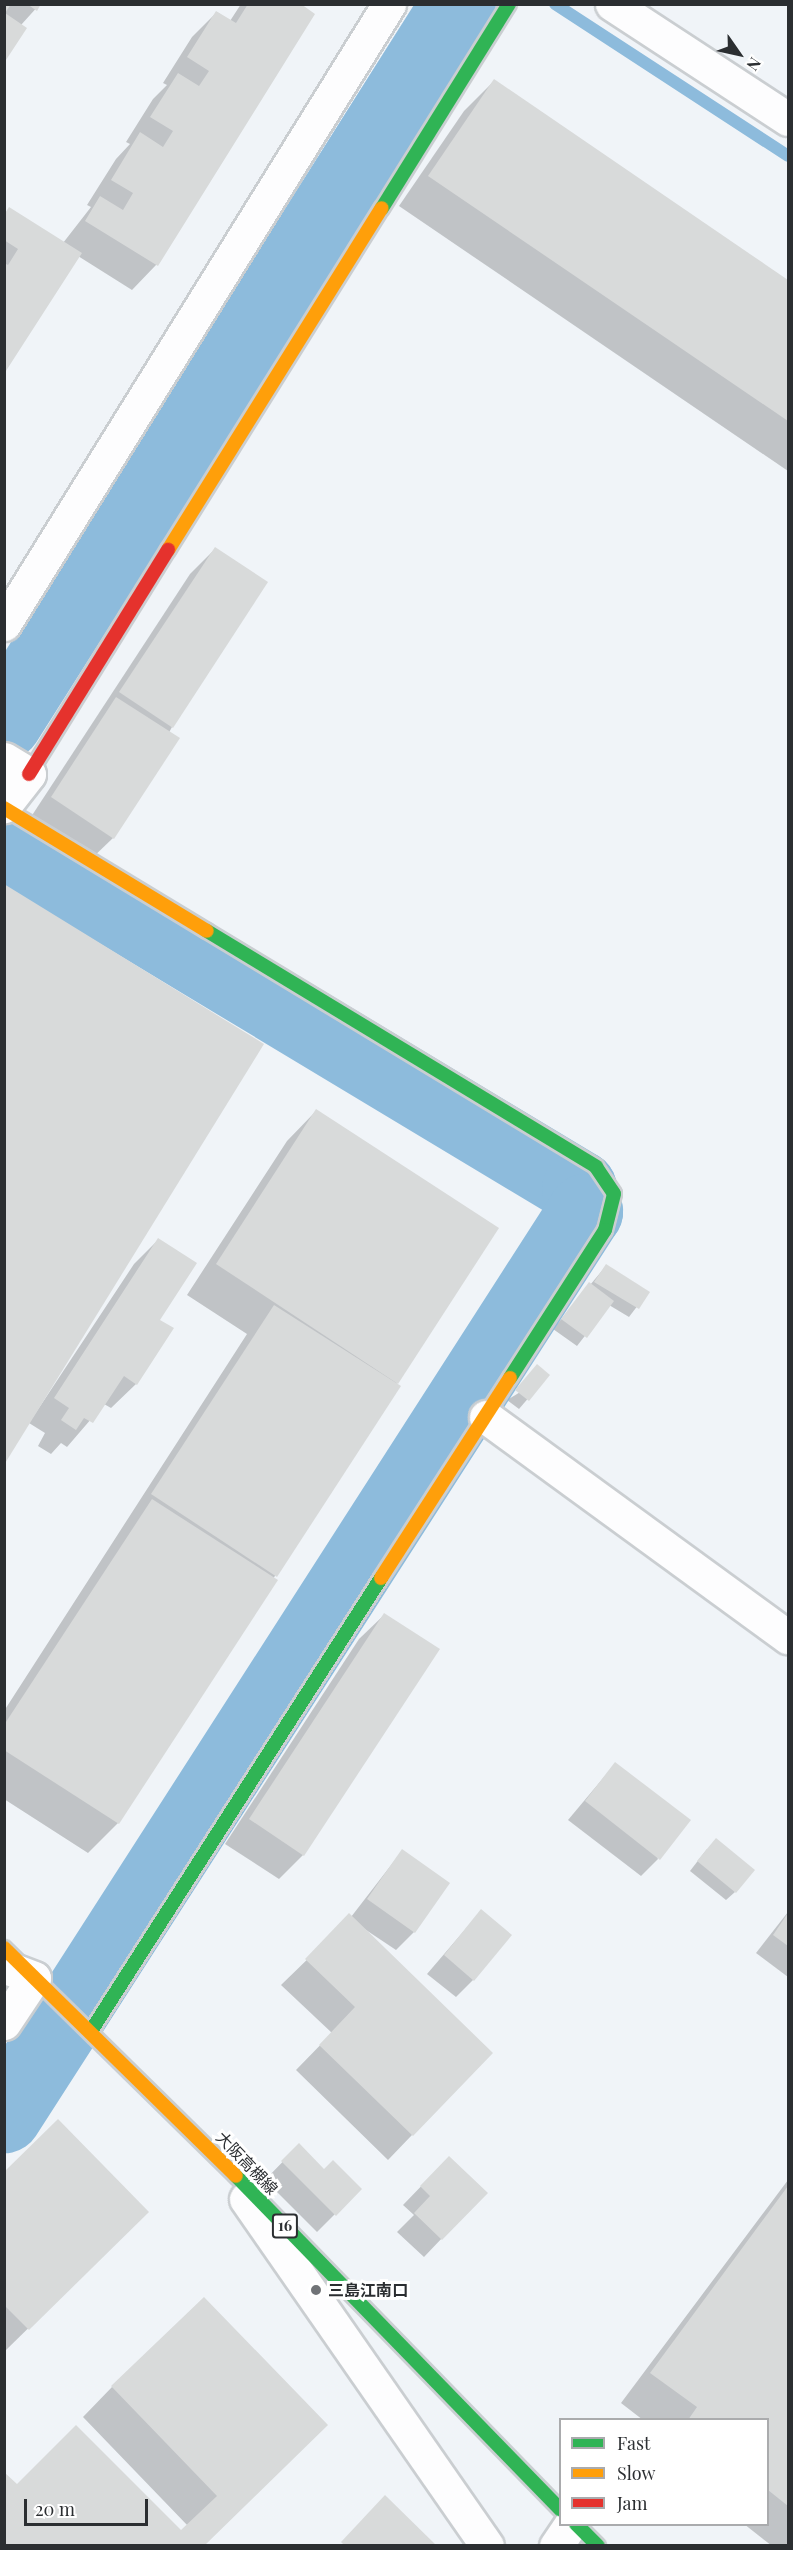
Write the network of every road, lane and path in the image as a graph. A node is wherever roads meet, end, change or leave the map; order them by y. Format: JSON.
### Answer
{"nodes":[{"id":1,"x":389,"y":4,"type":"edge"},
{"id":2,"x":509,"y":4,"type":"edge"},
{"id":3,"x":612,"y":4,"type":"edge"},
{"id":4,"x":789,"y":119,"type":"edge"},
{"id":5,"x":4,"y":624,"type":"edge"},
{"id":6,"x":17,"y":766,"type":"edge"},
{"id":7,"x":4,"y":807,"type":"edge"},
{"id":8,"x":486,"y":1417,"type":"junction"},
{"id":9,"x":789,"y":1637,"type":"edge"},
{"id":10,"x":4,"y":1948,"type":"edge"},
{"id":11,"x":19,"y":1972,"type":"edge"},
{"id":12,"x":4,"y":2023,"type":"edge"},
{"id":13,"x":91,"y":2031,"type":"junction"},
{"id":14,"x":213,"y":2152,"type":"junction"},
{"id":15,"x":559,"y":2507,"type":"edge"},
{"id":16,"x":569,"y":2526,"type":"edge"},
{"id":17,"x":578,"y":2526,"type":"edge"},
{"id":18,"x":486,"y":2546,"type":"edge"},
{"id":19,"x":556,"y":2546,"type":"edge"},
{"id":20,"x":598,"y":2546,"type":"edge"}],
"edges":[{"from":1,"to":5,"type":"street"},
{"from":2,"to":6,"type":"street"},
{"from":3,"to":4,"type":"street"},
{"from":6,"to":7,"type":"street"},
{"from":7,"to":8,"type":"street"},
{"from":8,"to":9,"type":"street"},
{"from":8,"to":13,"type":"street"},
{"from":10,"to":11,"type":"street","name":"大阪高槻線","number":"16"},
{"from":11,"to":12,"type":"street"},
{"from":11,"to":13,"type":"street","name":"大阪高槻線","number":"16"},
{"from":13,"to":14,"type":"street","name":"大阪高槻線","number":"16"},
{"from":14,"to":15,"type":"street","name":"大阪高槻線","number":"16"},
{"from":14,"to":18,"type":"street"},
{"from":16,"to":19,"type":"street"},
{"from":17,"to":20,"type":"street"}]}
